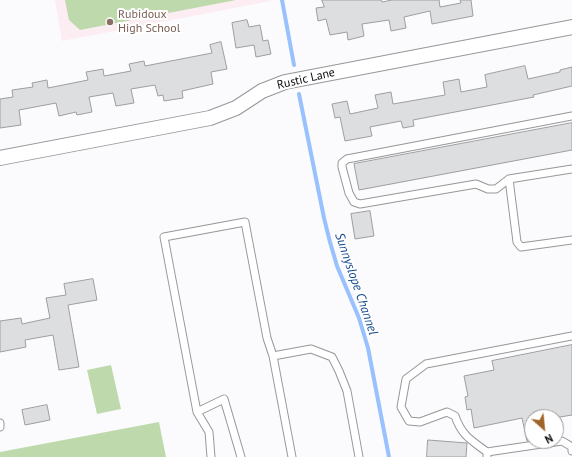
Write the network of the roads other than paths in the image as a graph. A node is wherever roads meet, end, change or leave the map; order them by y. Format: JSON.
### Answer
{"nodes":[{"id":1,"x":572,"y":27,"type":"edge"},
{"id":2,"x":572,"y":116,"type":"edge"},
{"id":3,"x":0,"y":158,"type":"edge"},
{"id":4,"x":572,"y":169,"type":"edge"},
{"id":5,"x":508,"y":179,"type":"junction"},
{"id":6,"x":572,"y":240,"type":"edge"},
{"id":7,"x":572,"y":336,"type":"edge"},
{"id":8,"x":273,"y":356,"type":"junction"},
{"id":9,"x":198,"y":412,"type":"junction"},
{"id":10,"x":0,"y":423,"type":"edge"},
{"id":11,"x":0,"y":428,"type":"edge"},
{"id":12,"x":564,"y":442,"type":"edge"},
{"id":13,"x":524,"y":448,"type":"edge"},
{"id":14,"x":572,"y":451,"type":"edge"},
{"id":15,"x":487,"y":455,"type":"edge"},
{"id":16,"x":211,"y":457,"type":"edge"},
{"id":17,"x":241,"y":457,"type":"edge"},
{"id":18,"x":292,"y":457,"type":"edge"},
{"id":19,"x":358,"y":457,"type":"edge"}],
"edges":[{"from":1,"to":3,"type":"street","name":"Rustic Lane"},
{"from":2,"to":5,"type":"lane"},
{"from":4,"to":5,"type":"lane"},
{"from":5,"to":6,"type":"lane"},
{"from":7,"to":15,"type":"lane"},
{"from":8,"to":9,"type":"lane"},
{"from":8,"to":18,"type":"lane"},
{"from":8,"to":19,"type":"lane"},
{"from":9,"to":16,"type":"lane"},
{"from":9,"to":17,"type":"lane"},
{"from":10,"to":11,"type":"lane"},
{"from":12,"to":14,"type":"lane"},
{"from":13,"to":15,"type":"lane"}]}
